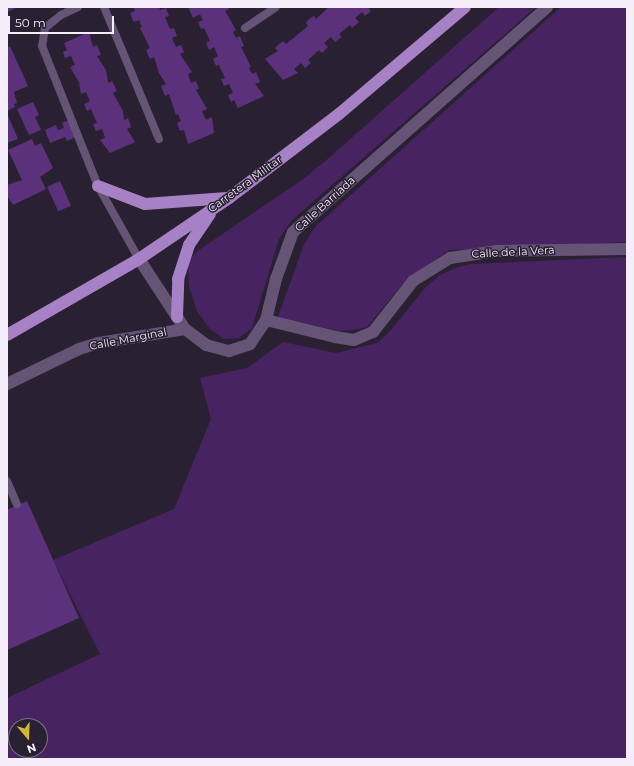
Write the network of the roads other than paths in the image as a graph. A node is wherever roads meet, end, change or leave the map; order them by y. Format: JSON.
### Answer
{"nodes":[{"id":1,"x":78,"y":7,"type":"edge"},
{"id":2,"x":104,"y":7,"type":"edge"},
{"id":3,"x":276,"y":7,"type":"edge"},
{"id":4,"x":465,"y":7,"type":"edge"},
{"id":5,"x":547,"y":7,"type":"edge"},
{"id":6,"x":268,"y":10,"type":"edge"},
{"id":7,"x":59,"y":11,"type":"edge"},
{"id":8,"x":245,"y":28,"type":"dead end"},
{"id":9,"x":159,"y":140,"type":"dead end"},
{"id":10,"x":98,"y":186,"type":"junction"},
{"id":11,"x":229,"y":198,"type":"junction"},
{"id":12,"x":213,"y":209,"type":"junction"},
{"id":13,"x":627,"y":248,"type":"edge"},
{"id":14,"x":139,"y":259,"type":"junction"},
{"id":15,"x":177,"y":317,"type":"junction"},
{"id":16,"x":266,"y":320,"type":"junction"},
{"id":17,"x":185,"y":329,"type":"junction"},
{"id":18,"x":7,"y":335,"type":"edge"},
{"id":19,"x":7,"y":384,"type":"edge"},
{"id":20,"x":7,"y":482,"type":"edge"},
{"id":21,"x":17,"y":504,"type":"dead end"}],
"edges":[{"from":1,"to":7,"type":"lane"},
{"from":2,"to":9,"type":"lane"},
{"from":3,"to":6,"type":"lane"},
{"from":4,"to":11,"type":"main road","name":"Carretera Militar"},
{"from":5,"to":16,"type":"street","name":"Calle Barriada"},
{"from":6,"to":8,"type":"lane"},
{"from":7,"to":10,"type":"lane"},
{"from":10,"to":11,"type":"main road"},
{"from":10,"to":14,"type":"lane"},
{"from":11,"to":12,"type":"main road","name":"Carretera Militar"},
{"from":12,"to":14,"type":"main road","name":"Carretera Militar"},
{"from":12,"to":15,"type":"main road"},
{"from":13,"to":16,"type":"street","name":"Calle de la Vera"},
{"from":14,"to":15,"type":"street","name":"Calle Barriada"},
{"from":14,"to":18,"type":"main road","name":"Carretera Militar"},
{"from":15,"to":17,"type":"street","name":"Calle Barriada"},
{"from":16,"to":17,"type":"street","name":"Calle Barriada"},
{"from":17,"to":19,"type":"street","name":"Calle Marginal"},
{"from":20,"to":21,"type":"lane"}]}
